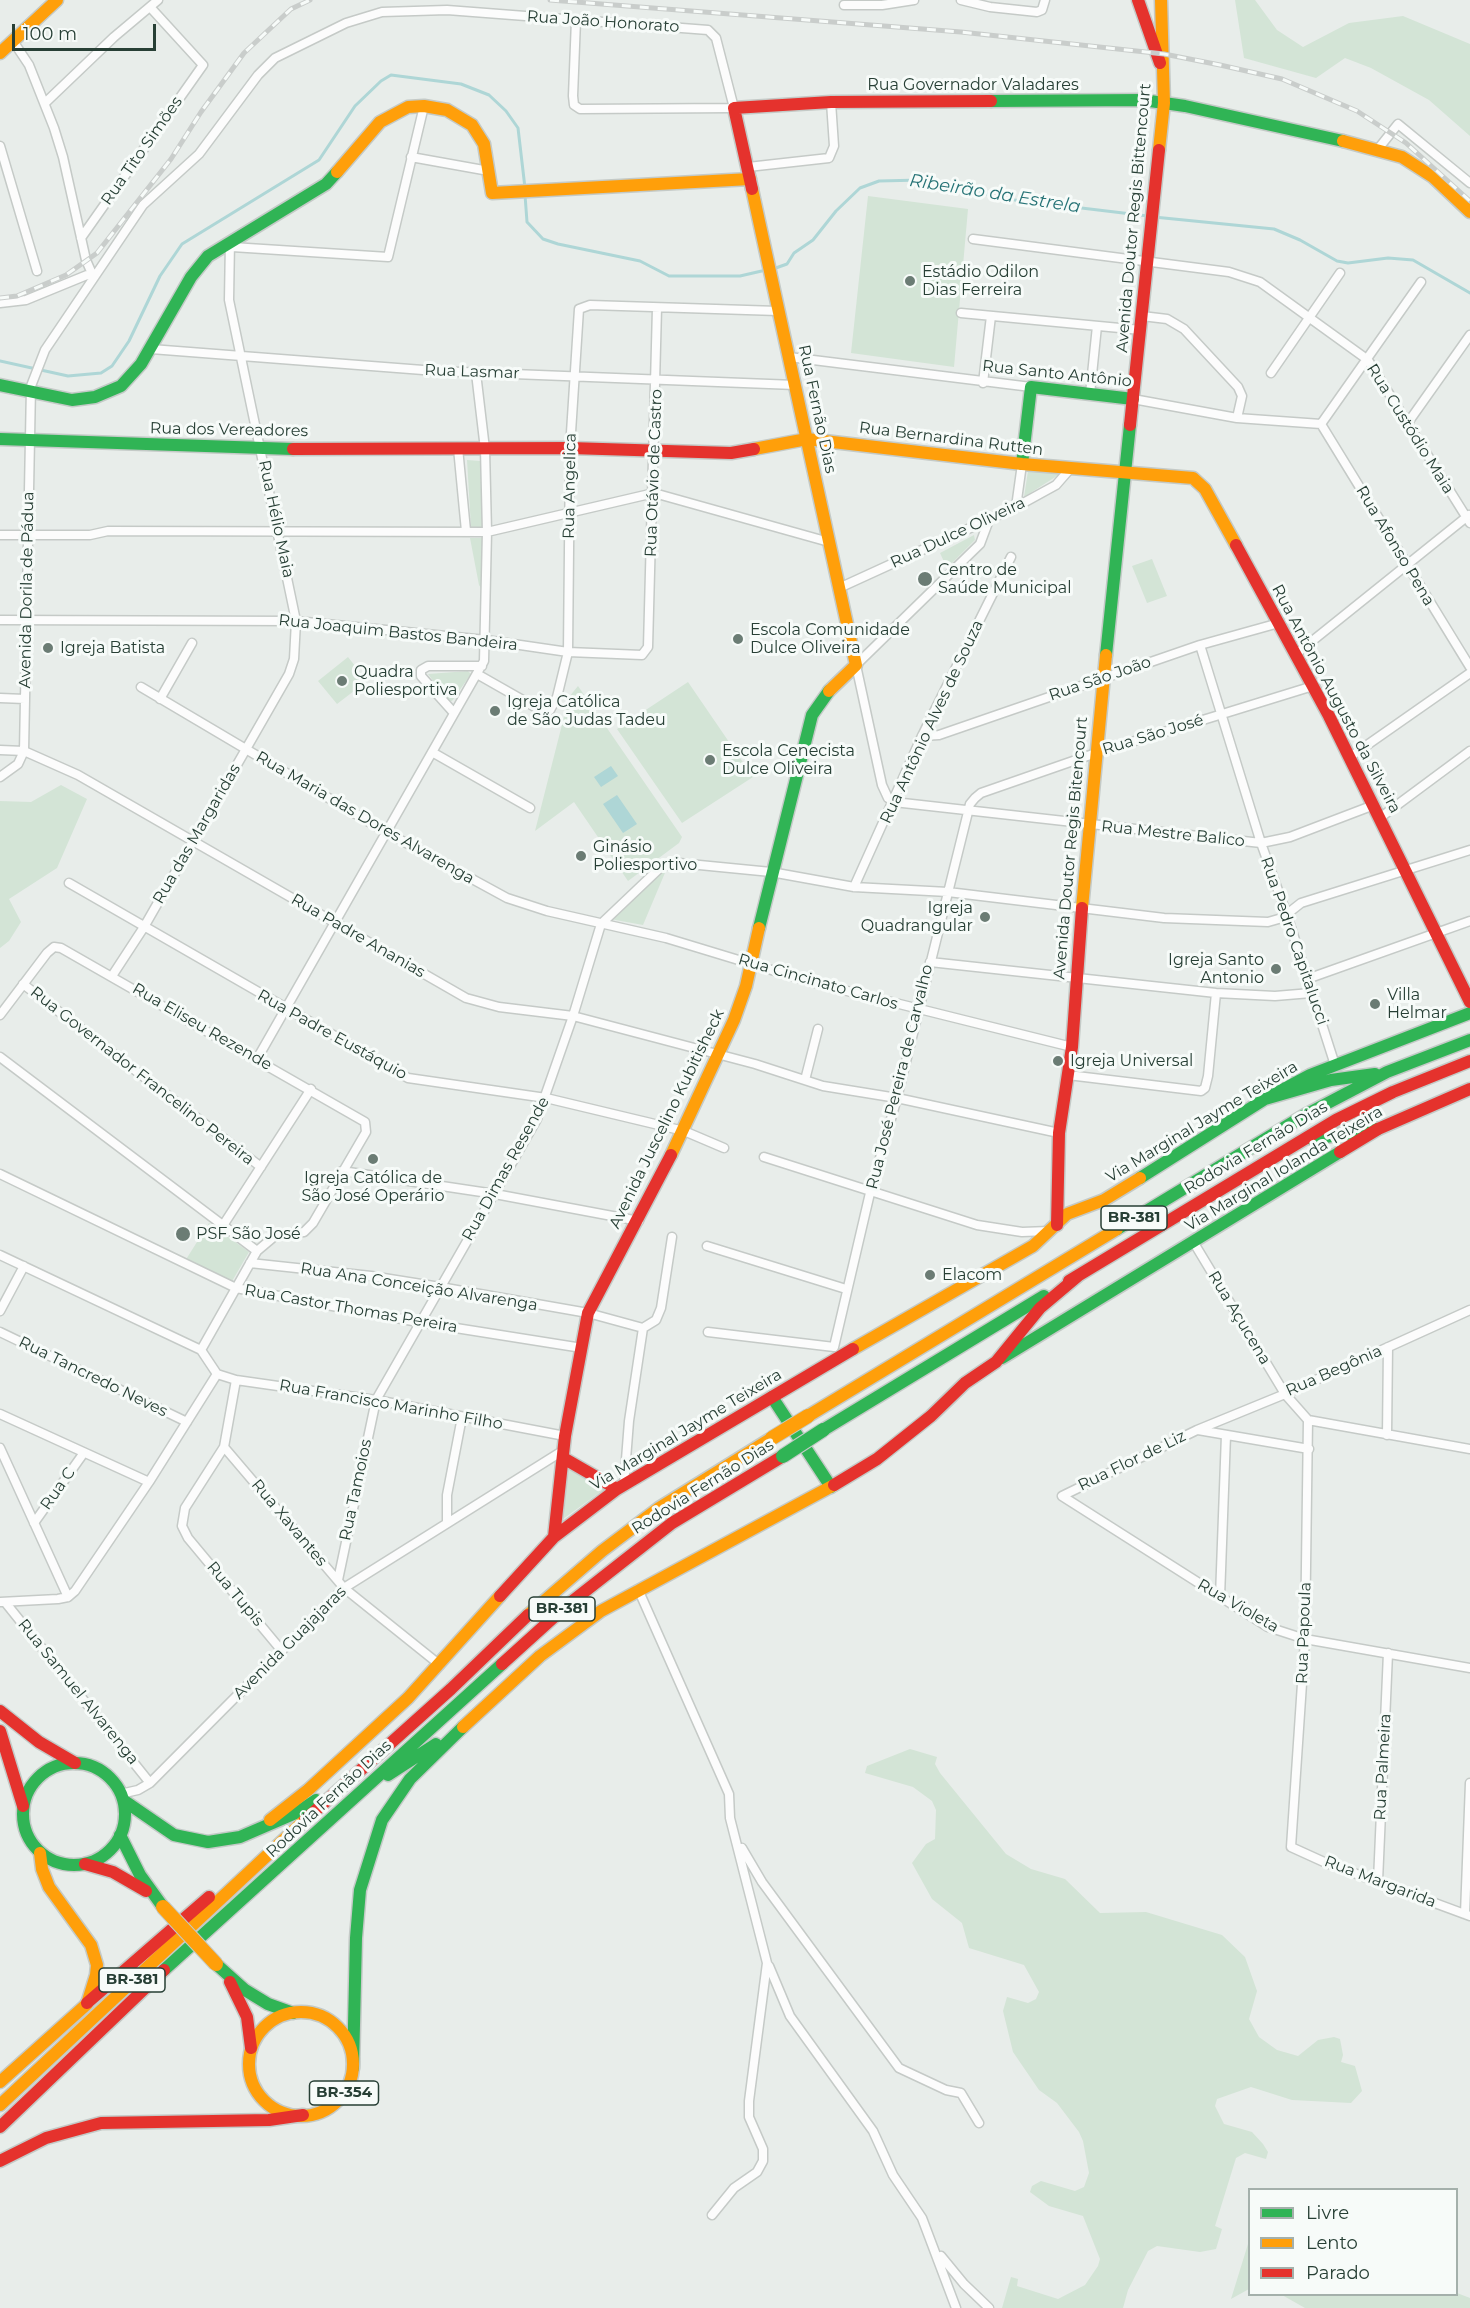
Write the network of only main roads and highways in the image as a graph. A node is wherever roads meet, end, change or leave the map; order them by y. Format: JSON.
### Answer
{"nodes":[{"id":1,"x":57,"y":0,"type":"edge"},
{"id":2,"x":1138,"y":0,"type":"edge"},
{"id":3,"x":1161,"y":0,"type":"edge"},
{"id":4,"x":0,"y":53,"type":"edge"},
{"id":5,"x":1161,"y":54,"type":"junction"},
{"id":6,"x":1164,"y":103,"type":"junction"},
{"id":7,"x":734,"y":108,"type":"joint"},
{"id":8,"x":749,"y":173,"type":"junction"},
{"id":9,"x":1470,"y":212,"type":"edge"},
{"id":10,"x":0,"y":385,"type":"edge"},
{"id":11,"x":1133,"y":399,"type":"junction"},
{"id":12,"x":0,"y":439,"type":"edge"},
{"id":13,"x":807,"y":440,"type":"junction"},
{"id":14,"x":485,"y":449,"type":"joint"},
{"id":15,"x":1022,"y":464,"type":"junction"},
{"id":16,"x":1126,"y":474,"type":"junction"},
{"id":17,"x":856,"y":665,"type":"joint"},
{"id":18,"x":1470,"y":1002,"type":"edge"},
{"id":19,"x":1470,"y":1013,"type":"edge"},
{"id":20,"x":1470,"y":1040,"type":"edge"},
{"id":21,"x":1470,"y":1061,"type":"edge"},
{"id":22,"x":1387,"y":1072,"type":"junction"},
{"id":23,"x":1470,"y":1089,"type":"edge"},
{"id":24,"x":1264,"y":1099,"type":"junction"},
{"id":25,"x":1378,"y":1129,"type":"junction"},
{"id":26,"x":1294,"y":1143,"type":"junction"},
{"id":27,"x":1050,"y":1232,"type":"junction"},
{"id":28,"x":1078,"y":1276,"type":"junction"},
{"id":29,"x":996,"y":1362,"type":"junction"},
{"id":30,"x":772,"y":1397,"type":"junction"},
{"id":31,"x":565,"y":1448,"type":"junction"},
{"id":32,"x":620,"y":1487,"type":"junction"},
{"id":33,"x":831,"y":1487,"type":"junction"},
{"id":34,"x":554,"y":1537,"type":"junction"},
{"id":35,"x":0,"y":1711,"type":"edge"},
{"id":36,"x":474,"y":1715,"type":"junction"},
{"id":37,"x":0,"y":1731,"type":"edge"},
{"id":38,"x":77,"y":1764,"type":"junction"},
{"id":39,"x":356,"y":1774,"type":"junction"},
{"id":40,"x":363,"y":1789,"type":"junction"},
{"id":41,"x":122,"y":1797,"type":"junction"},
{"id":42,"x":23,"y":1808,"type":"junction"},
{"id":43,"x":259,"y":1829,"type":"junction"},
{"id":44,"x":120,"y":1835,"type":"junction"},
{"id":45,"x":40,"y":1852,"type":"junction"},
{"id":46,"x":265,"y":1856,"type":"junction"},
{"id":47,"x":85,"y":1864,"type":"junction"},
{"id":48,"x":159,"y":1902,"type":"junction"},
{"id":49,"x":226,"y":1975,"type":"junction"},
{"id":50,"x":87,"y":2004,"type":"junction"},
{"id":51,"x":293,"y":2013,"type":"junction"},
{"id":52,"x":251,"y":2048,"type":"junction"},
{"id":53,"x":353,"y":2068,"type":"junction"},
{"id":54,"x":0,"y":2082,"type":"edge"},
{"id":55,"x":0,"y":2104,"type":"edge"},
{"id":56,"x":303,"y":2115,"type":"junction"},
{"id":57,"x":0,"y":2127,"type":"edge"},
{"id":58,"x":0,"y":2161,"type":"edge"}],
"edges":[{"from":1,"to":4,"type":"main road"},
{"from":2,"to":5,"type":"main road"},
{"from":3,"to":5,"type":"main road","name":"Avenida Doutor Regis Bittencourt"},
{"from":5,"to":6,"type":"main road","name":"Avenida Doutor Regis Bittencourt"},
{"from":6,"to":7,"type":"main road","name":"Rua Governador Valadares"},
{"from":6,"to":9,"type":"main road","name":"Rua Governador Valadares"},
{"from":6,"to":11,"type":"main road","name":"Avenida Doutor Regis Bittencourt"},
{"from":7,"to":8,"type":"main road","name":"Rua Fernão Dias"},
{"from":8,"to":10,"type":"main road"},
{"from":8,"to":13,"type":"main road","name":"Rua Fernão Dias"},
{"from":11,"to":15,"type":"main road","name":"Rua Santo Antônio"},
{"from":11,"to":16,"type":"main road","name":"Avenida Doutor Regis Bittencourt"},
{"from":12,"to":14,"type":"main road","name":"Rua dos Vereadores"},
{"from":13,"to":14,"type":"main road","name":"Rua Bernardina Rutten"},
{"from":13,"to":15,"type":"main road","name":"Rua Bernardina Rutten"},
{"from":13,"to":17,"type":"main road","name":"Rua Fernão Dias"},
{"from":15,"to":16,"type":"main road","name":"Rua Bernardina Rutten"},
{"from":16,"to":18,"type":"main road","name":"Rua Antônio Augusto da Silveira"},
{"from":16,"to":27,"type":"main road","name":"Avenida Doutor Regis Bitencourt"},
{"from":17,"to":31,"type":"main road","name":"Avenida Juscelino Kubitisheck"},
{"from":19,"to":24,"type":"main road","name":"Via Marginal Jayme Teixeira"},
{"from":20,"to":22,"type":"main road","name":"Rodovia Fernão Dias","number":"BR-381"},
{"from":21,"to":26,"type":"main road","name":"Rodovia Fernão Dias","number":"BR-381"},
{"from":22,"to":24,"type":"main road"},
{"from":22,"to":39,"type":"main road","name":"Rodovia Fernão Dias","number":"BR-381","bridge":true},
{"from":23,"to":25,"type":"main road","name":"Via Marginal Iolanda Teixeira"},
{"from":24,"to":27,"type":"main road","name":"Via Marginal Jayme Teixeira"},
{"from":25,"to":26,"type":"main road"},
{"from":25,"to":29,"type":"main road","name":"Via Marginal Iolanda Teixeira"},
{"from":26,"to":28,"type":"main road","name":"Rodovia Fernão Dias","number":"BR-381"},
{"from":27,"to":30,"type":"main road","name":"Via Marginal Jayme Teixeira"},
{"from":28,"to":29,"type":"main road"},
{"from":28,"to":40,"type":"main road","name":"Rodovia Fernão Dias","number":"BR-381","bridge":true},
{"from":29,"to":33,"type":"main road"},
{"from":30,"to":32,"type":"main road","name":"Via Marginal Jayme Teixeira"},
{"from":30,"to":33,"type":"main road"},
{"from":31,"to":32,"type":"main road"},
{"from":31,"to":34,"type":"main road","name":"Avenida Juscelino Kubitisheck"},
{"from":32,"to":34,"type":"main road","name":"Via Marginal Jayme Teixeira"},
{"from":33,"to":36,"type":"main road"},
{"from":34,"to":43,"type":"main road","name":"Via Marginal Jayme Teixeira"},
{"from":35,"to":38,"type":"main road"},
{"from":36,"to":40,"type":"main road"},
{"from":36,"to":53,"type":"main road"},
{"from":37,"to":42,"type":"main road"},
{"from":38,"to":41,"type":"main road"},
{"from":38,"to":42,"type":"main road"},
{"from":39,"to":43,"type":"main road"},
{"from":39,"to":46,"type":"main road","name":"Rodovia Fernão Dias","number":"BR-381"},
{"from":40,"to":57,"type":"main road","name":"Rodovia Fernão Dias","number":"BR-381"},
{"from":41,"to":43,"type":"main road"},
{"from":41,"to":44,"type":"main road"},
{"from":42,"to":45,"type":"main road"},
{"from":44,"to":47,"type":"main road"},
{"from":44,"to":48,"type":"main road","number":"BR-354"},
{"from":45,"to":47,"type":"main road","number":"BR-354"},
{"from":45,"to":50,"type":"main road"},
{"from":46,"to":50,"type":"main road"},
{"from":46,"to":55,"type":"main road","name":"Rodovia Fernão Dias","number":"BR-381"},
{"from":47,"to":48,"type":"main road","number":"BR-354"},
{"from":48,"to":49,"type":"main road","number":"BR-354","bridge":true},
{"from":49,"to":51,"type":"main road","number":"BR-354"},
{"from":49,"to":52,"type":"main road","number":"BR-354"},
{"from":50,"to":54,"type":"main road"},
{"from":51,"to":52,"type":"main road"},
{"from":51,"to":53,"type":"main road","number":"BR-354"},
{"from":52,"to":56,"type":"main road","number":"BR-354"},
{"from":53,"to":56,"type":"main road","number":"BR-354"},
{"from":56,"to":58,"type":"main road"}]}
